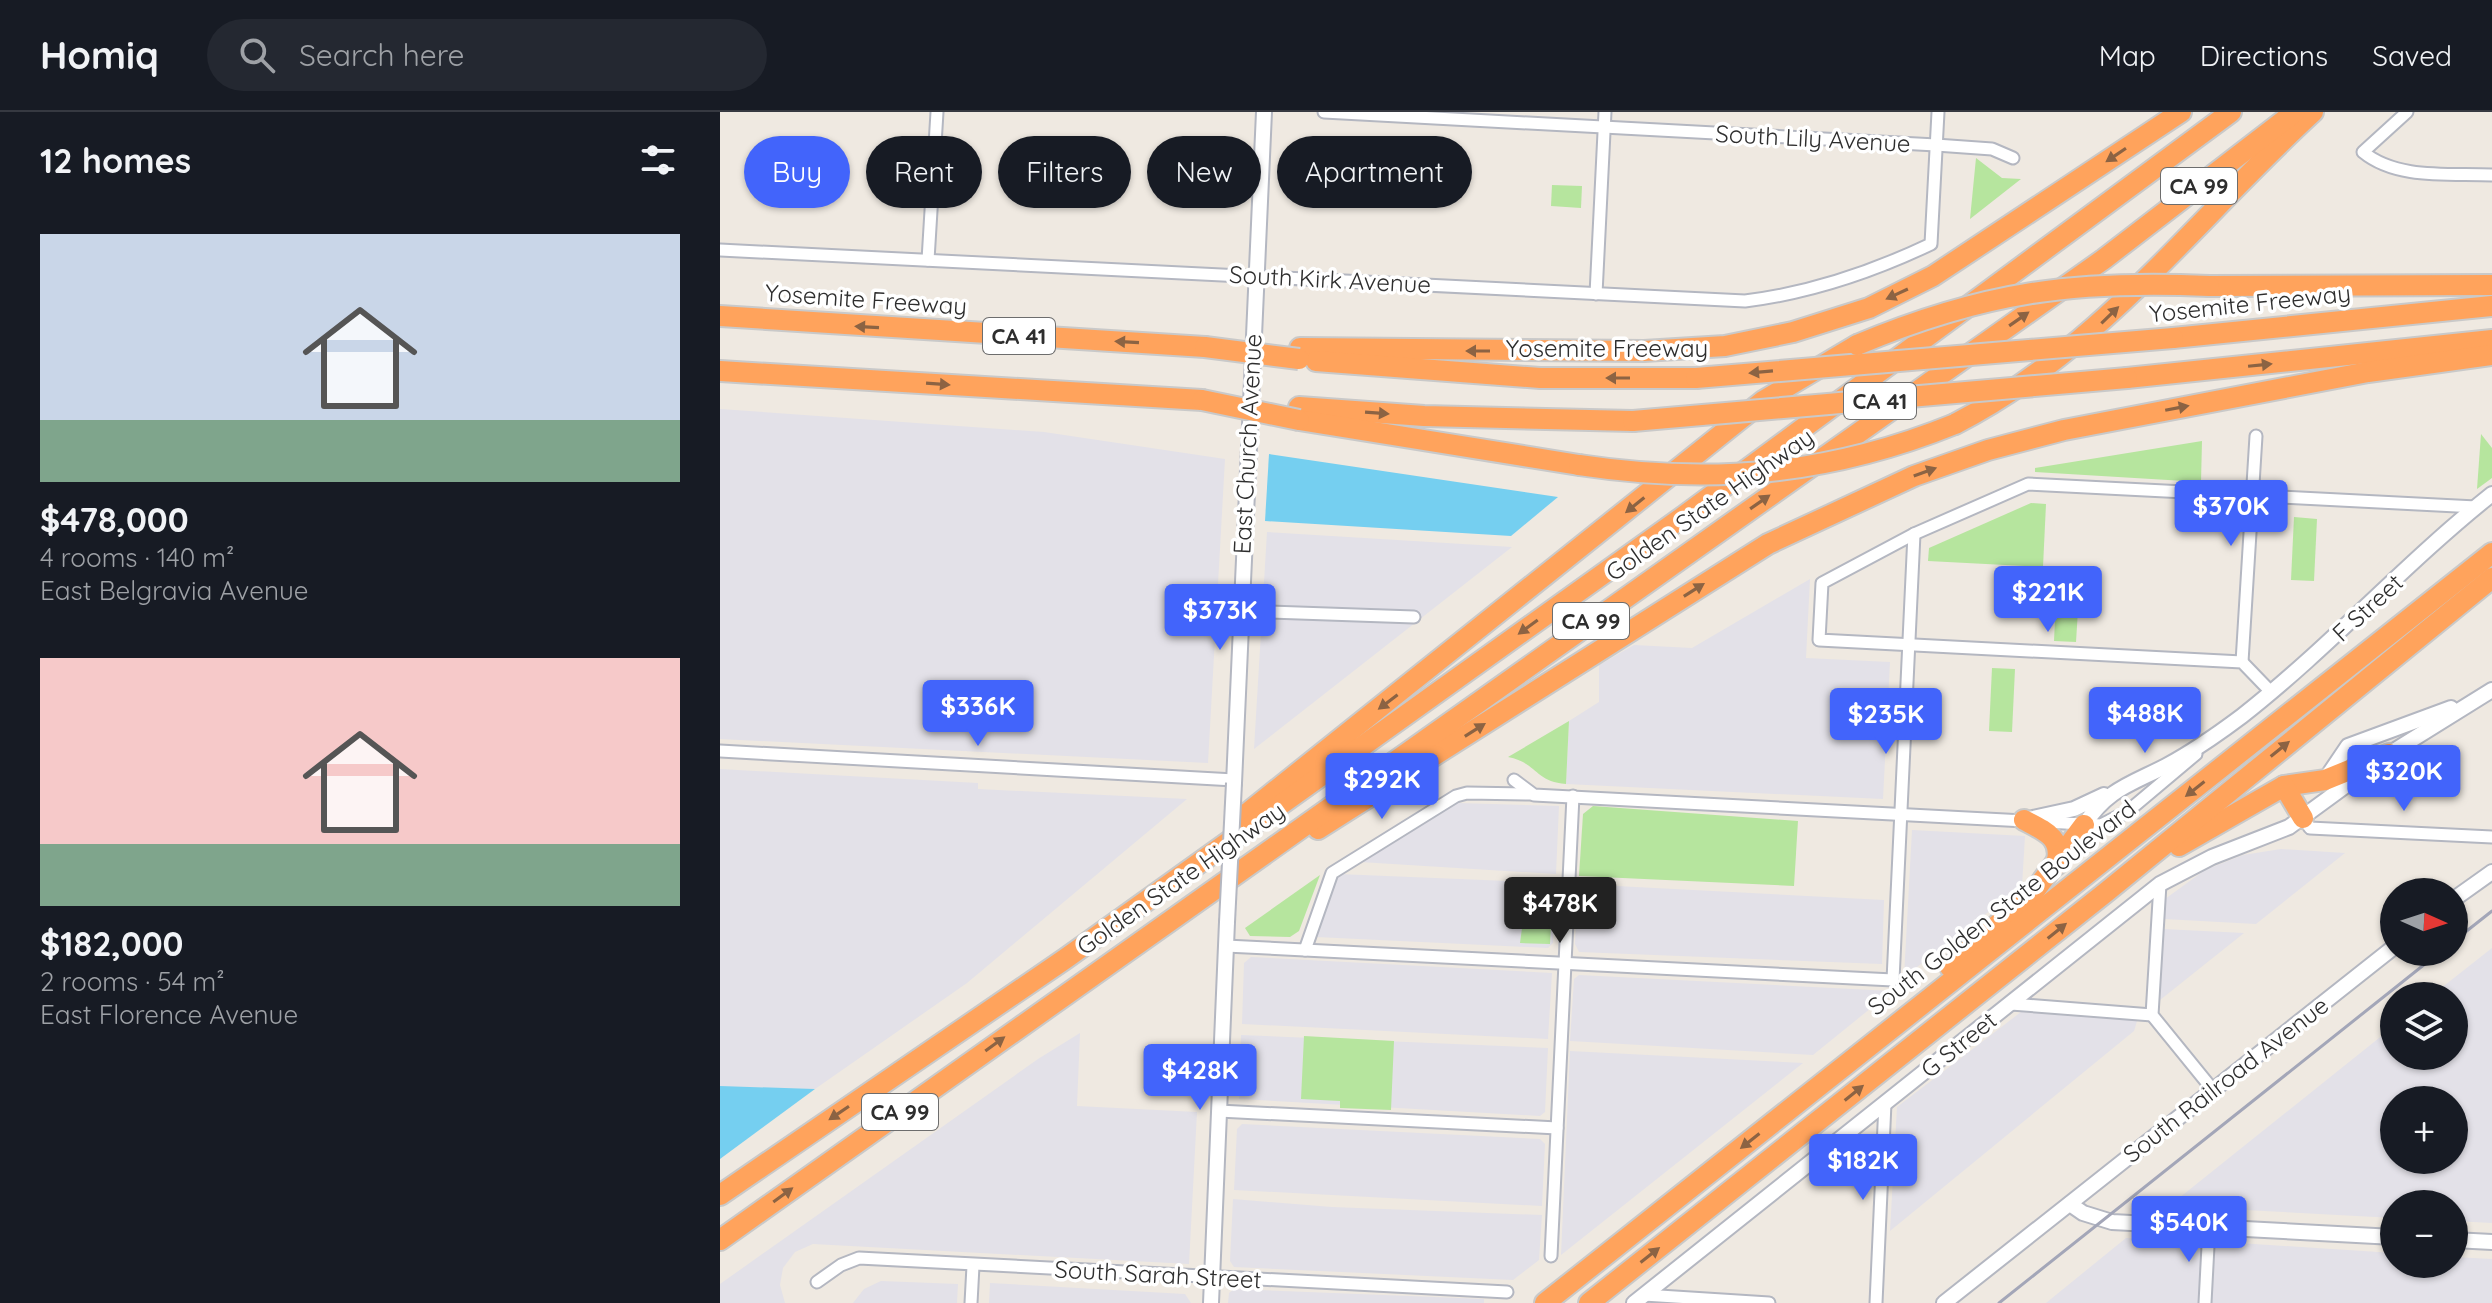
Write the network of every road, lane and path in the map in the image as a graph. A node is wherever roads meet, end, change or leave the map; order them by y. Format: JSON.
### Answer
{"nodes":[{"id":1,"x":937,"y":112,"type":"edge"},
{"id":2,"x":1264,"y":112,"type":"edge"},
{"id":3,"x":1324,"y":112,"type":"edge"},
{"id":4,"x":1605,"y":112,"type":"edge"},
{"id":5,"x":1938,"y":112,"type":"edge"},
{"id":6,"x":2181,"y":112,"type":"edge"},
{"id":7,"x":2231,"y":112,"type":"edge"},
{"id":8,"x":2295,"y":112,"type":"edge"},
{"id":9,"x":2313,"y":112,"type":"edge"},
{"id":10,"x":2407,"y":112,"type":"edge"},
{"id":11,"x":1604,"y":129,"type":"junction"},
{"id":12,"x":1936,"y":145,"type":"junction"},
{"id":13,"x":2013,"y":158,"type":"dead end"},
{"id":14,"x":2492,"y":175,"type":"edge"},
{"id":15,"x":720,"y":250,"type":"edge"},
{"id":16,"x":928,"y":260,"type":"junction"},
{"id":17,"x":1256,"y":276,"type":"junction"},
{"id":18,"x":2492,"y":285,"type":"edge"},
{"id":19,"x":1596,"y":294,"type":"junction"},
{"id":20,"x":2492,"y":306,"type":"edge"},
{"id":21,"x":720,"y":315,"type":"edge"},
{"id":22,"x":2492,"y":340,"type":"edge"},
{"id":23,"x":1300,"y":354,"type":"junction"},
{"id":24,"x":2492,"y":355,"type":"edge"},
{"id":25,"x":720,"y":371,"type":"edge"},
{"id":26,"x":1299,"y":413,"type":"junction"},
{"id":27,"x":2256,"y":436,"type":"dead end"},
{"id":28,"x":2492,"y":494,"type":"edge"},
{"id":29,"x":2252,"y":495,"type":"junction"},
{"id":30,"x":2476,"y":507,"type":"junction"},
{"id":31,"x":1914,"y":534,"type":"junction"},
{"id":32,"x":2492,"y":553,"type":"edge"},
{"id":33,"x":2492,"y":578,"type":"edge"},
{"id":34,"x":1240,"y":611,"type":"junction"},
{"id":35,"x":1414,"y":617,"type":"dead end"},
{"id":36,"x":1909,"y":645,"type":"junction"},
{"id":37,"x":2242,"y":662,"type":"junction"},
{"id":38,"x":2271,"y":692,"type":"junction"},
{"id":39,"x":2487,"y":693,"type":"edge"},
{"id":40,"x":2240,"y":717,"type":"junction"},
{"id":41,"x":720,"y":751,"type":"edge"},
{"id":42,"x":2389,"y":754,"type":"junction"},
{"id":43,"x":1514,"y":780,"type":"dead end"},
{"id":44,"x":2325,"y":780,"type":"junction"},
{"id":45,"x":1234,"y":782,"type":"junction"},
{"id":46,"x":2284,"y":786,"type":"junction"},
{"id":47,"x":2116,"y":789,"type":"junction"},
{"id":48,"x":1534,"y":795,"type":"junction"},
{"id":49,"x":1573,"y":796,"type":"junction"},
{"id":50,"x":1901,"y":813,"type":"junction"},
{"id":51,"x":2303,"y":818,"type":"junction"},
{"id":52,"x":2024,"y":820,"type":"junction"},
{"id":53,"x":2084,"y":825,"type":"junction"},
{"id":54,"x":2492,"y":837,"type":"edge"},
{"id":55,"x":2055,"y":868,"type":"junction"},
{"id":56,"x":2492,"y":872,"type":"edge"},
{"id":57,"x":2160,"y":884,"type":"junction"},
{"id":58,"x":2468,"y":889,"type":"edge"},
{"id":59,"x":2105,"y":893,"type":"junction"},
{"id":60,"x":1226,"y":946,"type":"junction"},
{"id":61,"x":1305,"y":950,"type":"junction"},
{"id":62,"x":2380,"y":958,"type":"edge"},
{"id":63,"x":1065,"y":959,"type":"junction"},
{"id":64,"x":1565,"y":963,"type":"junction"},
{"id":65,"x":1079,"y":983,"type":"junction"},
{"id":66,"x":2011,"y":1004,"type":"junction"},
{"id":67,"x":2152,"y":1015,"type":"junction"},
{"id":68,"x":2213,"y":1090,"type":"junction"},
{"id":69,"x":1885,"y":1103,"type":"junction"},
{"id":70,"x":1219,"y":1111,"type":"junction"},
{"id":71,"x":1785,"y":1113,"type":"junction"},
{"id":72,"x":1557,"y":1128,"type":"junction"},
{"id":73,"x":720,"y":1193,"type":"edge"},
{"id":74,"x":2070,"y":1204,"type":"junction"},
{"id":75,"x":2209,"y":1227,"type":"junction"},
{"id":76,"x":2380,"y":1236,"type":"edge"},
{"id":77,"x":720,"y":1240,"type":"edge"},
{"id":78,"x":2468,"y":1241,"type":"edge"},
{"id":79,"x":2492,"y":1242,"type":"edge"},
{"id":80,"x":1551,"y":1256,"type":"dead end"},
{"id":81,"x":973,"y":1266,"type":"junction"},
{"id":82,"x":1212,"y":1278,"type":"junction"},
{"id":83,"x":817,"y":1282,"type":"dead end"},
{"id":84,"x":1507,"y":1292,"type":"dead end"},
{"id":85,"x":1639,"y":1299,"type":"edge"},
{"id":86,"x":971,"y":1303,"type":"edge"},
{"id":87,"x":1211,"y":1303,"type":"edge"},
{"id":88,"x":1545,"y":1303,"type":"edge"},
{"id":89,"x":1589,"y":1303,"type":"edge"},
{"id":90,"x":1769,"y":1303,"type":"edge"},
{"id":91,"x":1876,"y":1303,"type":"edge"},
{"id":92,"x":1944,"y":1303,"type":"edge"},
{"id":93,"x":2205,"y":1303,"type":"edge"}],
"edges":[{"from":1,"to":16,"type":"street"},
{"from":2,"to":17,"type":"street","name":"East Church Avenue"},
{"from":3,"to":11,"type":"street","name":"South Lily Avenue"},
{"from":4,"to":11,"type":"street"},
{"from":5,"to":12,"type":"street"},
{"from":6,"to":23,"type":"highway","one_way":true},
{"from":7,"to":63,"type":"highway","name":"Golden State Highway","number":"CA 99","one_way":true},
{"from":65,"to":8,"type":"highway","name":"Golden State Highway","number":"CA 99","one_way":true},
{"from":26,"to":9,"type":"highway","one_way":true,"bridge":true},
{"from":10,"to":14,"type":"street"},
{"from":11,"to":12,"type":"street","name":"South Lily Avenue"},
{"from":11,"to":19,"type":"street"},
{"from":12,"to":13,"type":"street","name":"South Lily Avenue"},
{"from":12,"to":19,"type":"street","name":"South Kirk Avenue"},
{"from":15,"to":16,"type":"street","name":"South Kirk Avenue"},
{"from":16,"to":17,"type":"street","name":"South Kirk Avenue"},
{"from":17,"to":19,"type":"street","name":"South Kirk Avenue"},
{"from":17,"to":34,"type":"street","name":"East Church Avenue"},
{"from":18,"to":63,"type":"highway","one_way":true,"bridge":true},
{"from":20,"to":23,"type":"highway","name":"Yosemite Freeway","number":"CA 41","one_way":true,"bridge":true},
{"from":23,"to":21,"type":"highway","name":"Yosemite Freeway","number":"CA 41","one_way":true,"bridge":true},
{"from":26,"to":22,"type":"highway","number":"CA 41","one_way":true,"bridge":true},
{"from":65,"to":24,"type":"highway","one_way":true},
{"from":25,"to":26,"type":"highway","number":"CA 41","one_way":true,"bridge":true},
{"from":27,"to":29,"type":"street"},
{"from":28,"to":30,"type":"street","name":"F Street"},
{"from":29,"to":30,"type":"street"},
{"from":29,"to":31,"type":"street"},
{"from":29,"to":37,"type":"street"},
{"from":30,"to":38,"type":"street","name":"F Street"},
{"from":31,"to":36,"type":"street"},
{"from":31,"to":36,"type":"street"},
{"from":32,"to":71,"type":"highway","name":"South Golden State Boulevard","one_way":true},
{"from":59,"to":33,"type":"highway","name":"South Golden State Boulevard","one_way":true},
{"from":34,"to":35,"type":"street"},
{"from":34,"to":45,"type":"street","name":"East Church Avenue"},
{"from":36,"to":37,"type":"street"},
{"from":36,"to":50,"type":"street"},
{"from":37,"to":38,"type":"street"},
{"from":38,"to":40,"type":"street","name":"F Street"},
{"from":39,"to":42,"type":"street","name":"G Street"},
{"from":39,"to":44,"type":"street","name":"G Street"},
{"from":40,"to":47,"type":"street","name":"F Street"},
{"from":40,"to":53,"type":"street","name":"F Street"},
{"from":41,"to":45,"type":"street"},
{"from":42,"to":44,"type":"highway"},
{"from":42,"to":51,"type":"street","name":"G Street"},
{"from":43,"to":48,"type":"street"},
{"from":44,"to":46,"type":"highway"},
{"from":44,"to":51,"type":"street","name":"G Street"},
{"from":45,"to":60,"type":"street","name":"East Church Avenue","bridge":true},
{"from":46,"to":51,"type":"highway"},
{"from":46,"to":59,"type":"highway"},
{"from":47,"to":52,"type":"street"},
{"from":47,"to":53,"type":"street","name":"F Street"},
{"from":48,"to":49,"type":"street"},
{"from":48,"to":61,"type":"street"},
{"from":49,"to":50,"type":"street"},
{"from":49,"to":64,"type":"street"},
{"from":50,"to":52,"type":"street"},
{"from":50,"to":64,"type":"street"},
{"from":51,"to":54,"type":"street"},
{"from":51,"to":57,"type":"street","name":"G Street"},
{"from":52,"to":53,"type":"street"},
{"from":52,"to":55,"type":"highway"},
{"from":53,"to":55,"type":"highway"},
{"from":55,"to":71,"type":"highway"},
{"from":56,"to":58,"type":"street"},
{"from":57,"to":66,"type":"street","name":"G Street"},
{"from":57,"to":67,"type":"street"},
{"from":89,"to":59,"type":"highway","name":"South Golden State Boulevard","one_way":true},
{"from":60,"to":61,"type":"street"},
{"from":60,"to":70,"type":"street","name":"East Church Avenue"},
{"from":61,"to":64,"type":"street"},
{"from":62,"to":68,"type":"street","name":"South Railroad Avenue"},
{"from":63,"to":73,"type":"highway","name":"Golden State Highway","number":"CA 99","one_way":true},
{"from":64,"to":72,"type":"street"},
{"from":77,"to":65,"type":"highway","name":"Golden State Highway","number":"CA 99","one_way":true},
{"from":66,"to":67,"type":"street"},
{"from":66,"to":69,"type":"street","name":"G Street"},
{"from":67,"to":68,"type":"street"},
{"from":68,"to":74,"type":"street","name":"South Railroad Avenue"},
{"from":69,"to":85,"type":"street","name":"G Street"},
{"from":69,"to":91,"type":"street"},
{"from":70,"to":72,"type":"street"},
{"from":70,"to":82,"type":"street","name":"East Church Avenue"},
{"from":71,"to":88,"type":"highway","name":"South Golden State Boulevard","one_way":true},
{"from":72,"to":80,"type":"street"},
{"from":74,"to":75,"type":"street"},
{"from":74,"to":92,"type":"street","name":"South Railroad Avenue"},
{"from":75,"to":76,"type":"street"},
{"from":75,"to":93,"type":"street"},
{"from":78,"to":79,"type":"street"},
{"from":81,"to":82,"type":"street","name":"South Sarah Street"},
{"from":81,"to":83,"type":"street","name":"South Sarah Street"},
{"from":81,"to":86,"type":"street"},
{"from":82,"to":84,"type":"street","name":"South Sarah Street"},
{"from":82,"to":87,"type":"street","name":"East Church Avenue"},
{"from":85,"to":90,"type":"street"}]}
